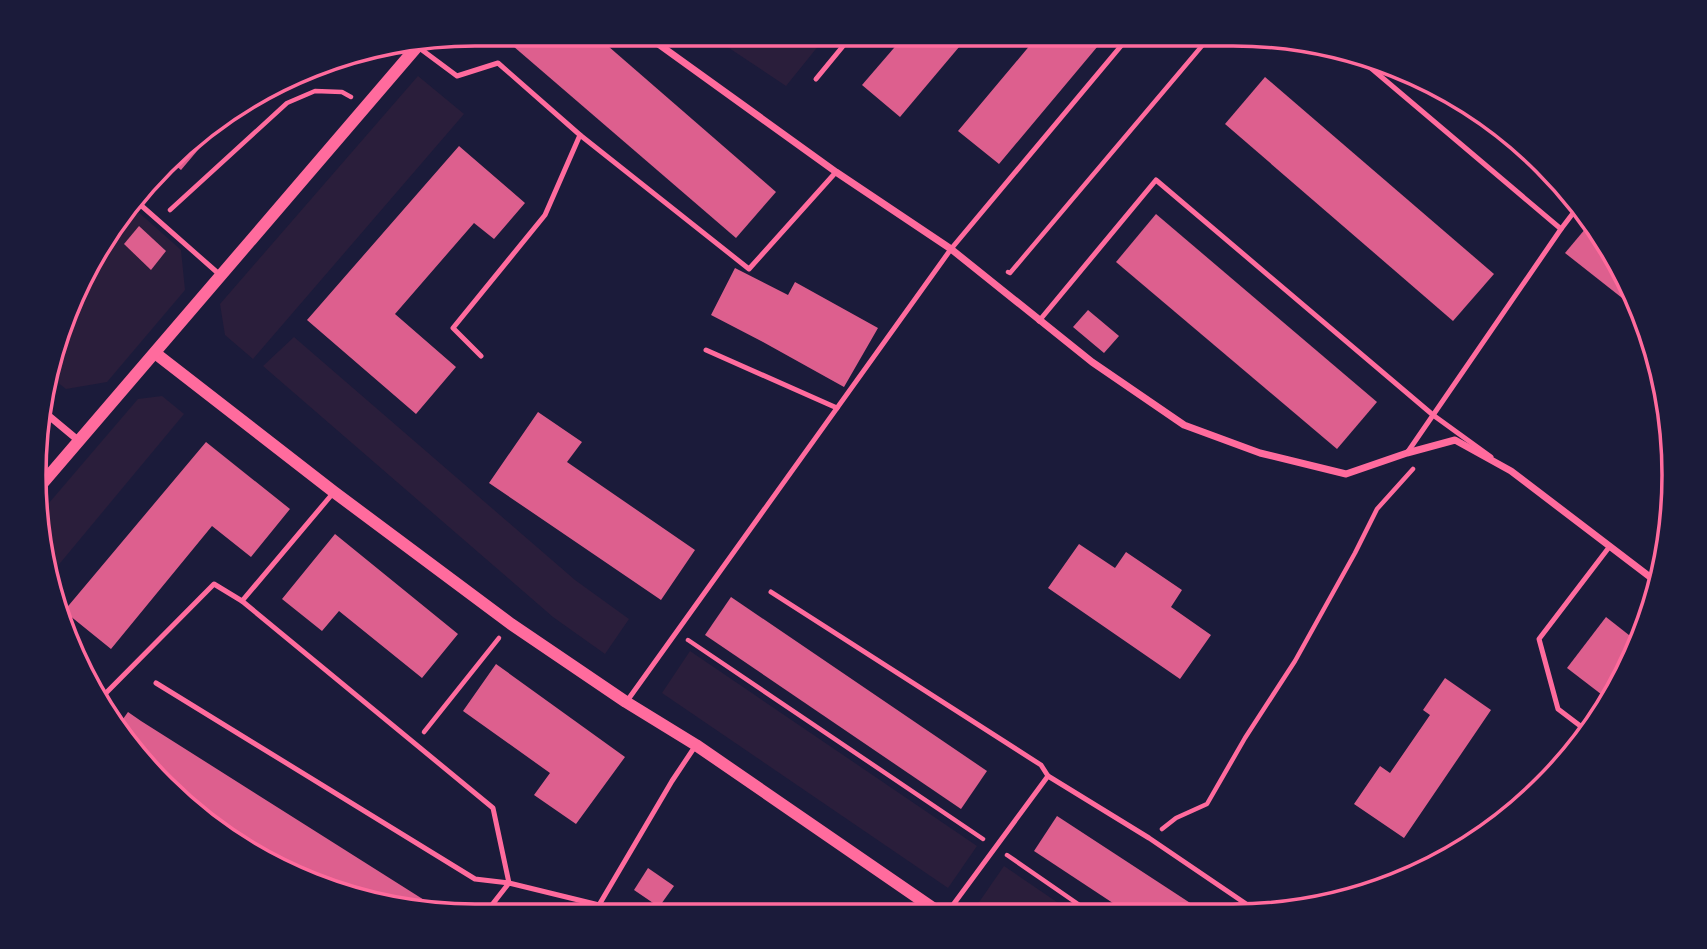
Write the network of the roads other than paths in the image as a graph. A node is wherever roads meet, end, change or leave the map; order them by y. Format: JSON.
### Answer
{"nodes":[{"id":1,"x":661,"y":46,"type":"edge"},
{"id":2,"x":843,"y":46,"type":"edge"},
{"id":3,"x":1121,"y":46,"type":"edge"},
{"id":4,"x":424,"y":48,"type":"edge"},
{"id":5,"x":414,"y":50,"type":"edge"},
{"id":6,"x":1372,"y":69,"type":"edge"},
{"id":7,"x":816,"y":79,"type":"dead end"},
{"id":8,"x":580,"y":135,"type":"junction"},
{"id":9,"x":836,"y":172,"type":"junction"},
{"id":10,"x":141,"y":205,"type":"edge"},
{"id":11,"x":1573,"y":213,"type":"edge"},
{"id":12,"x":1561,"y":229,"type":"junction"},
{"id":13,"x":951,"y":249,"type":"junction"},
{"id":14,"x":220,"y":275,"type":"junction"},
{"id":15,"x":1039,"y":321,"type":"junction"},
{"id":16,"x":706,"y":350,"type":"dead end"},
{"id":17,"x":155,"y":354,"type":"junction"},
{"id":18,"x":481,"y":356,"type":"dead end"},
{"id":19,"x":837,"y":408,"type":"junction"},
{"id":20,"x":1433,"y":415,"type":"junction"},
{"id":21,"x":49,"y":416,"type":"edge"},
{"id":22,"x":79,"y":441,"type":"junction"},
{"id":23,"x":1407,"y":453,"type":"junction"},
{"id":24,"x":1511,"y":471,"type":"junction"},
{"id":25,"x":46,"y":479,"type":"edge"},
{"id":26,"x":334,"y":492,"type":"junction"},
{"id":27,"x":1609,"y":546,"type":"junction"},
{"id":28,"x":1649,"y":576,"type":"edge"},
{"id":29,"x":771,"y":592,"type":"dead end"},
{"id":30,"x":242,"y":601,"type":"junction"},
{"id":31,"x":156,"y":682,"type":"dead end"},
{"id":32,"x":106,"y":693,"type":"edge"},
{"id":33,"x":626,"y":702,"type":"junction"},
{"id":34,"x":1580,"y":726,"type":"edge"},
{"id":35,"x":696,"y":745,"type":"junction"},
{"id":36,"x":1048,"y":776,"type":"junction"},
{"id":37,"x":509,"y":883,"type":"junction"},
{"id":38,"x":493,"y":904,"type":"edge"},
{"id":39,"x":595,"y":904,"type":"edge"},
{"id":40,"x":600,"y":904,"type":"edge"},
{"id":41,"x":927,"y":904,"type":"edge"},
{"id":42,"x":954,"y":904,"type":"edge"},
{"id":43,"x":1246,"y":904,"type":"edge"}],
"edges":[{"from":1,"to":9,"type":"street"},
{"from":2,"to":7,"type":"lane"},
{"from":3,"to":13,"type":"lane"},
{"from":4,"to":8,"type":"lane"},
{"from":5,"to":14,"type":"street"},
{"from":6,"to":12,"type":"lane"},
{"from":8,"to":9,"type":"lane"},
{"from":8,"to":18,"type":"lane"},
{"from":9,"to":13,"type":"street"},
{"from":10,"to":14,"type":"lane"},
{"from":11,"to":12,"type":"lane"},
{"from":12,"to":20,"type":"lane"},
{"from":13,"to":15,"type":"street"},
{"from":13,"to":19,"type":"lane"},
{"from":14,"to":17,"type":"street"},
{"from":15,"to":20,"type":"lane"},
{"from":15,"to":23,"type":"street"},
{"from":16,"to":19,"type":"lane"},
{"from":17,"to":22,"type":"street"},
{"from":17,"to":26,"type":"street"},
{"from":19,"to":33,"type":"lane"},
{"from":20,"to":23,"type":"lane"},
{"from":20,"to":24,"type":"lane"},
{"from":21,"to":22,"type":"street"},
{"from":22,"to":25,"type":"street"},
{"from":23,"to":24,"type":"street"},
{"from":24,"to":27,"type":"street"},
{"from":26,"to":30,"type":"lane"},
{"from":26,"to":33,"type":"street"},
{"from":27,"to":28,"type":"street"},
{"from":27,"to":34,"type":"lane"},
{"from":29,"to":36,"type":"lane"},
{"from":30,"to":32,"type":"lane"},
{"from":30,"to":37,"type":"lane"},
{"from":31,"to":37,"type":"lane"},
{"from":33,"to":35,"type":"street"},
{"from":35,"to":40,"type":"lane"},
{"from":35,"to":41,"type":"street"},
{"from":36,"to":42,"type":"lane"},
{"from":36,"to":43,"type":"lane"},
{"from":37,"to":38,"type":"lane"},
{"from":37,"to":39,"type":"lane"}]}
